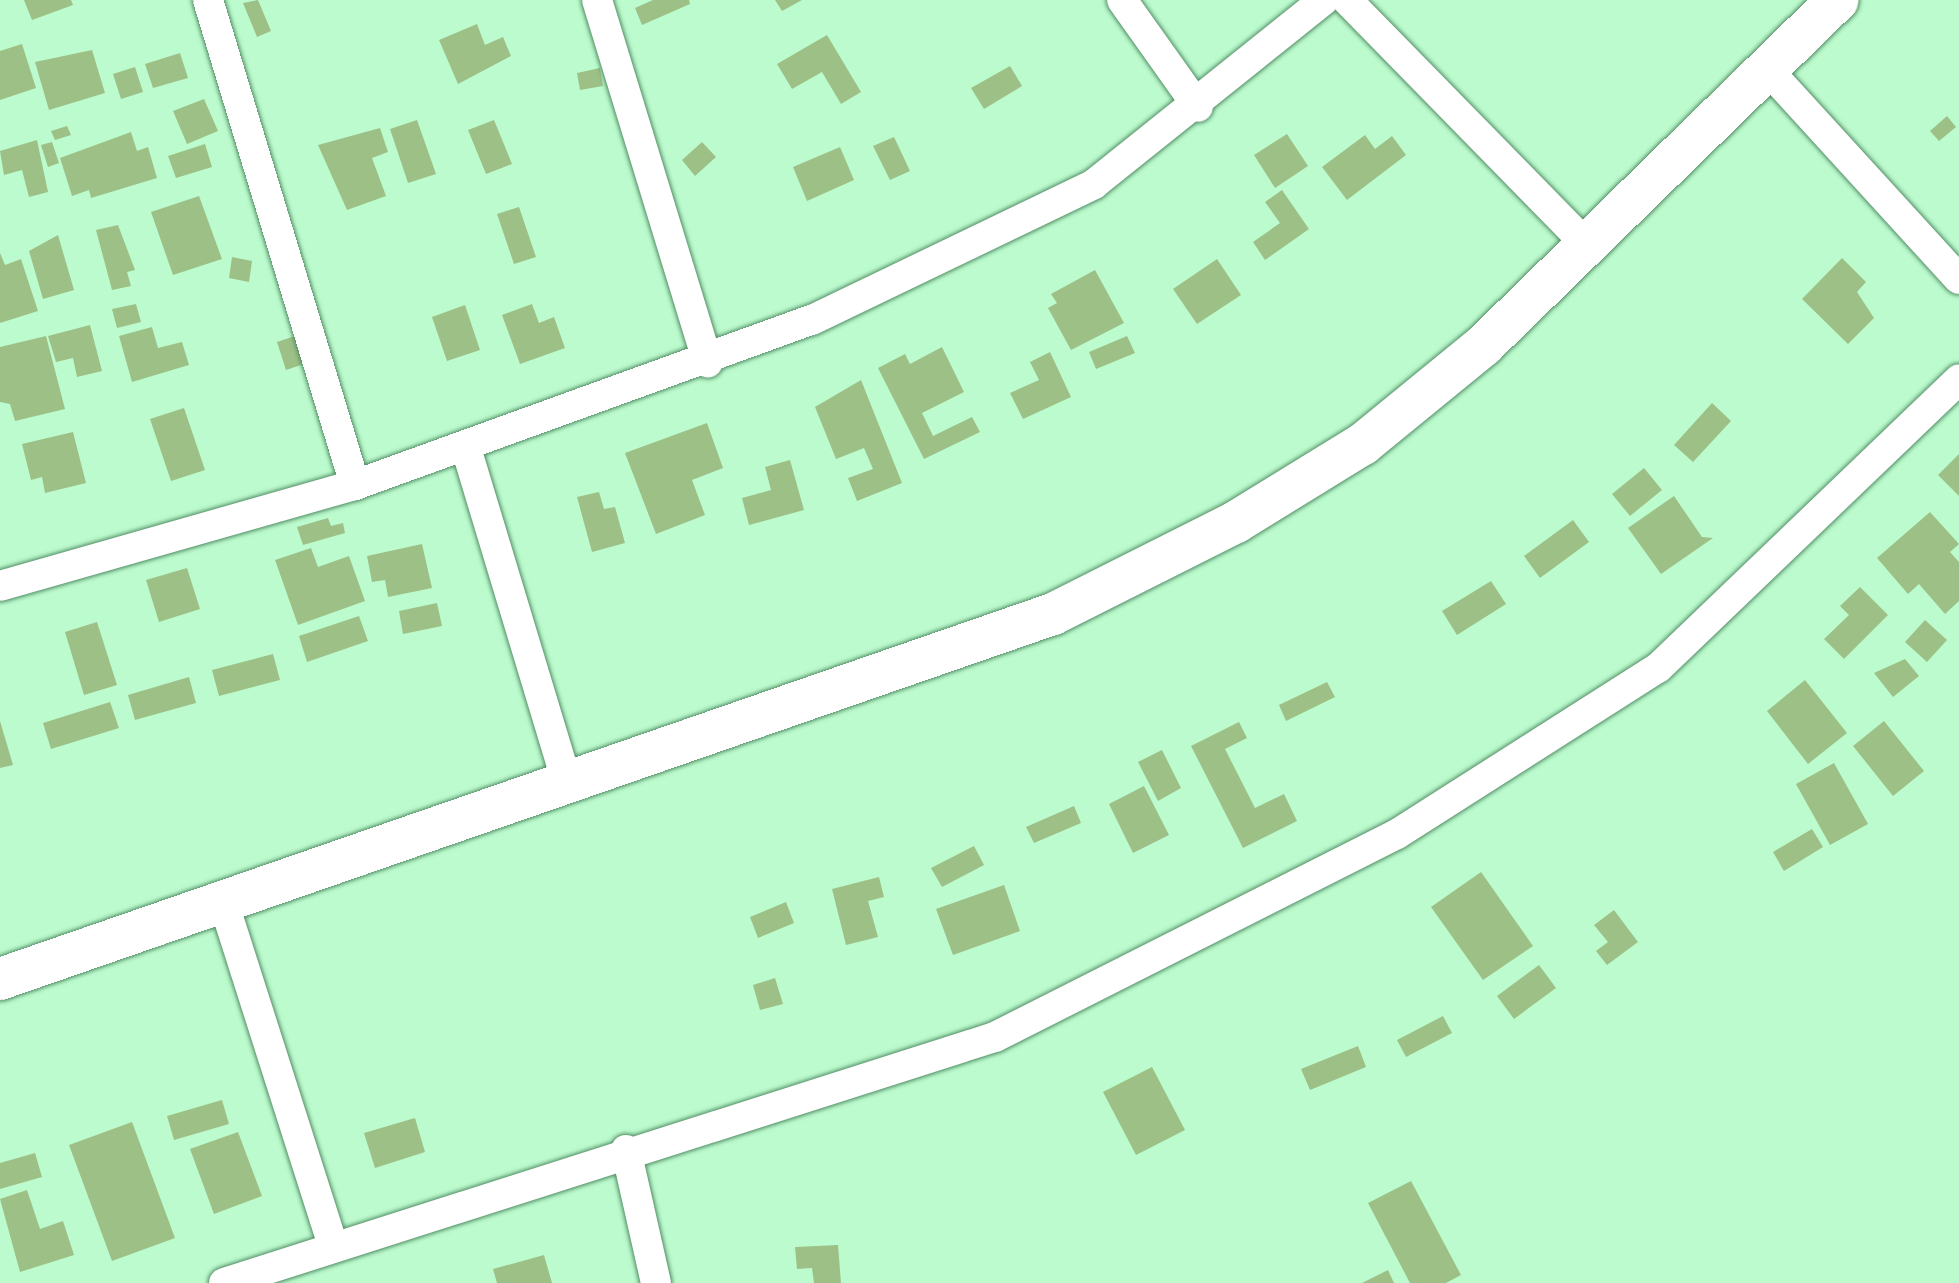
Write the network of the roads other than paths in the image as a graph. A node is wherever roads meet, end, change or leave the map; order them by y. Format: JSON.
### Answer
{"nodes":[{"id":1,"x":208,"y":0,"type":"edge"},
{"id":2,"x":597,"y":0,"type":"edge"},
{"id":3,"x":1122,"y":0,"type":"edge"},
{"id":4,"x":1324,"y":0,"type":"edge"},
{"id":5,"x":1347,"y":0,"type":"edge"},
{"id":6,"x":1837,"y":0,"type":"edge"},
{"id":7,"x":1768,"y":70,"type":"junction"},
{"id":8,"x":1198,"y":107,"type":"junction"},
{"id":9,"x":1589,"y":247,"type":"junction"},
{"id":10,"x":1959,"y":279,"type":"edge"},
{"id":11,"x":708,"y":362,"type":"junction"},
{"id":12,"x":1959,"y":379,"type":"edge"},
{"id":13,"x":466,"y":448,"type":"junction"},
{"id":14,"x":355,"y":485,"type":"junction"},
{"id":15,"x":0,"y":586,"type":"edge"},
{"id":16,"x":566,"y":779,"type":"junction"},
{"id":17,"x":223,"y":901,"type":"junction"},
{"id":18,"x":0,"y":979,"type":"edge"},
{"id":19,"x":626,"y":1150,"type":"junction"},
{"id":20,"x":333,"y":1245,"type":"junction"},
{"id":21,"x":224,"y":1283,"type":"edge"},
{"id":22,"x":656,"y":1283,"type":"edge"}],
"edges":[{"from":1,"to":14,"type":"street"},
{"from":2,"to":11,"type":"street"},
{"from":3,"to":8,"type":"street"},
{"from":4,"to":8,"type":"street"},
{"from":5,"to":9,"type":"street"},
{"from":6,"to":7,"type":"street"},
{"from":7,"to":9,"type":"street"},
{"from":7,"to":10,"type":"street"},
{"from":8,"to":11,"type":"street"},
{"from":9,"to":16,"type":"street"},
{"from":11,"to":13,"type":"street"},
{"from":12,"to":19,"type":"street"},
{"from":13,"to":14,"type":"street"},
{"from":13,"to":16,"type":"street"},
{"from":14,"to":15,"type":"street"},
{"from":16,"to":17,"type":"street"},
{"from":17,"to":18,"type":"street"},
{"from":17,"to":20,"type":"street"},
{"from":19,"to":20,"type":"street"},
{"from":19,"to":22,"type":"street"},
{"from":20,"to":21,"type":"street"}]}
